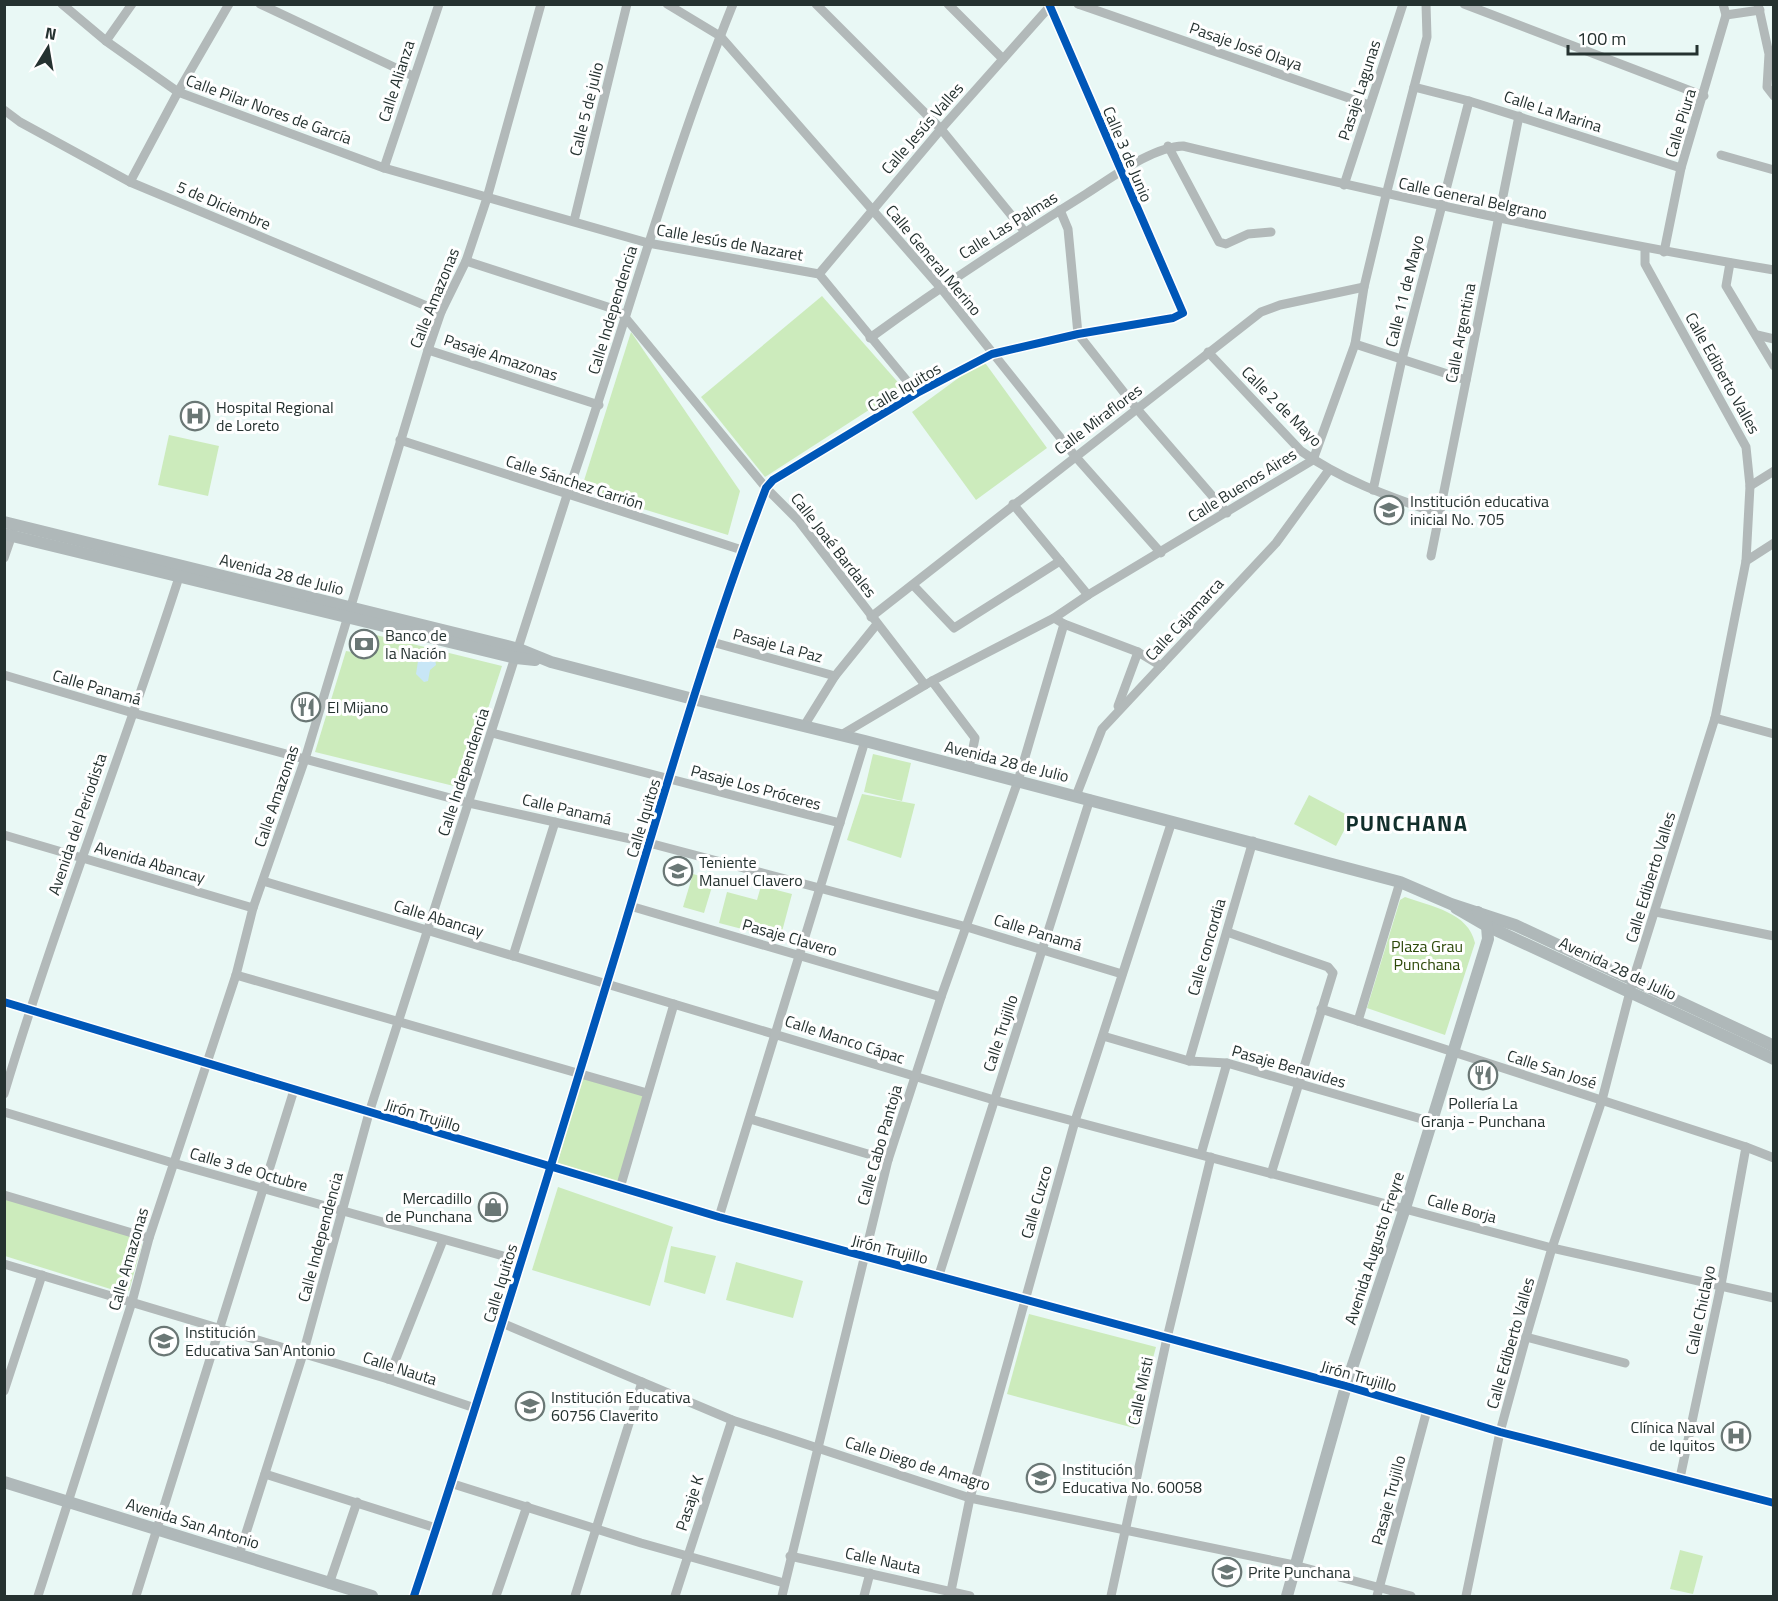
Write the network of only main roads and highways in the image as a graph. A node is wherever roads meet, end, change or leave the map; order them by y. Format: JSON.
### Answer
{"nodes":[{"id":1,"x":9,"y":529,"type":"edge"},
{"id":2,"x":1451,"y":904,"type":"junction"},
{"id":3,"x":1478,"y":912,"type":"junction"},
{"id":4,"x":1486,"y":926,"type":"junction"},
{"id":5,"x":1632,"y":986,"type":"junction"},
{"id":6,"x":1773,"y":1046,"type":"edge"},
{"id":7,"x":1773,"y":1059,"type":"edge"},
{"id":8,"x":4,"y":1482,"type":"edge"},
{"id":9,"x":372,"y":1596,"type":"edge"},
{"id":10,"x":1287,"y":1596,"type":"edge"}],
"edges":[{"from":1,"to":2,"type":"main road","name":"Avenida 28 de Julio"},
{"from":2,"to":3,"type":"main road","name":"Avenida 28 de Julio"},
{"from":2,"to":4,"type":"main road","name":"Avenida 28 de Julio"},
{"from":3,"to":4,"type":"main road"},
{"from":3,"to":5,"type":"main road","name":"Avenida 28 de Julio"},
{"from":4,"to":5,"type":"main road","name":"Avenida 28 de Julio"},
{"from":4,"to":10,"type":"main road","name":"Avenida Augusto Freyre"},
{"from":5,"to":6,"type":"main road","name":"Avenida 28 de Julio"},
{"from":5,"to":7,"type":"main road","name":"Avenida 28 de Julio"},
{"from":8,"to":9,"type":"main road","name":"Avenida San Antonio"}]}
